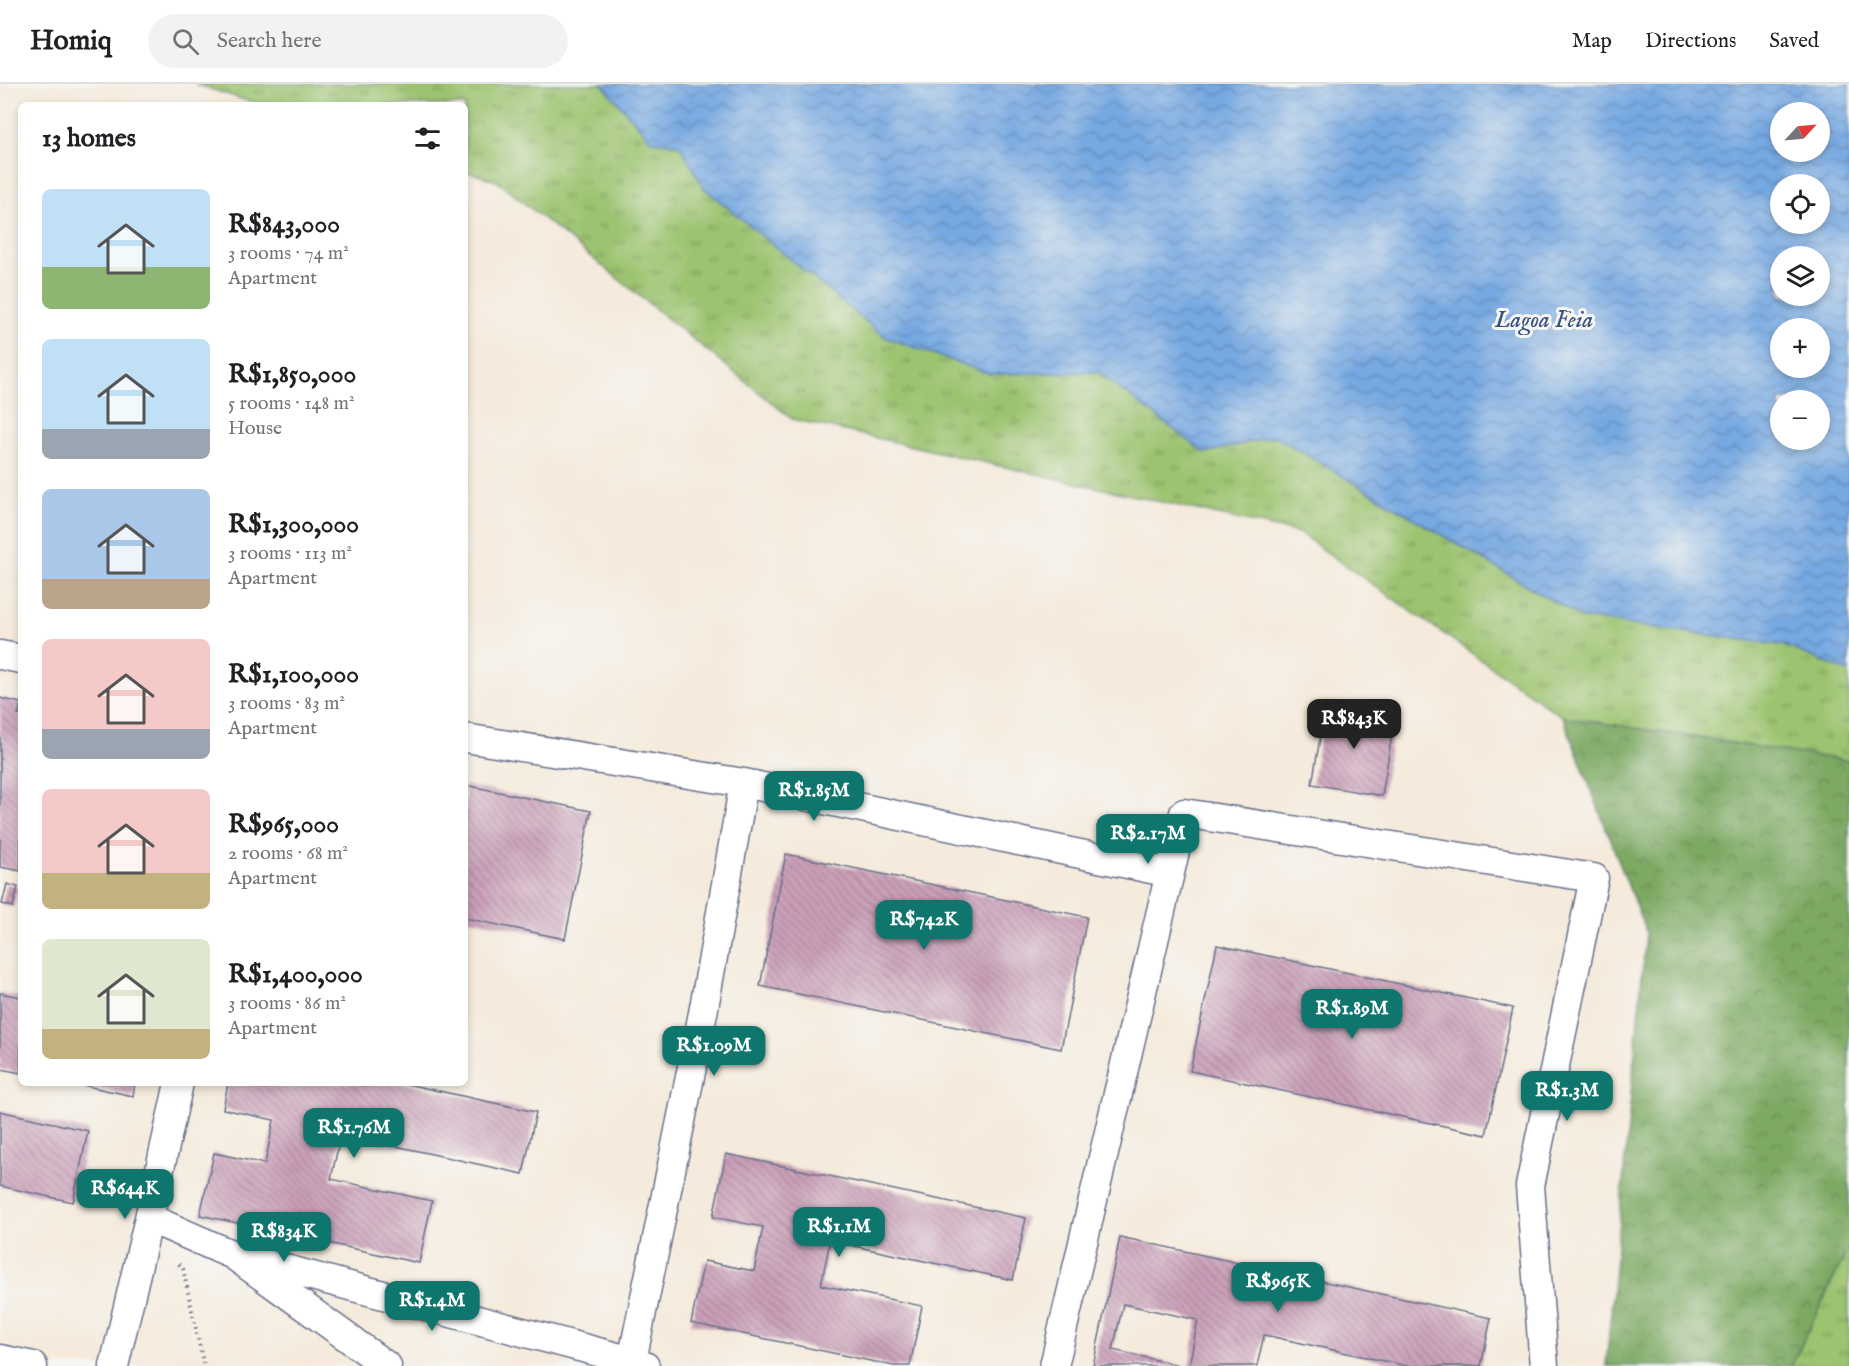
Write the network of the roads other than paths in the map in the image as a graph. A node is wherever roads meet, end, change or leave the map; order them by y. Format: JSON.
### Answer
{"nodes":[{"id":1,"x":0,"y":655,"type":"edge"},
{"id":2,"x":18,"y":658,"type":"edge"},
{"id":3,"x":468,"y":738,"type":"edge"},
{"id":4,"x":744,"y":783,"type":"junction"},
{"id":5,"x":1170,"y":873,"type":"junction"},
{"id":6,"x":178,"y":1086,"type":"edge"},
{"id":7,"x":149,"y":1218,"type":"junction"},
{"id":8,"x":233,"y":1255,"type":"junction"},
{"id":9,"x":0,"y":1359,"type":"edge"},
{"id":10,"x":638,"y":1363,"type":"edge"},
{"id":11,"x":33,"y":1366,"type":"edge"},
{"id":12,"x":114,"y":1366,"type":"edge"},
{"id":13,"x":387,"y":1366,"type":"edge"},
{"id":14,"x":1054,"y":1366,"type":"edge"},
{"id":15,"x":1544,"y":1366,"type":"edge"}],
"edges":[{"from":1,"to":2,"type":"street"},
{"from":3,"to":4,"type":"street"},
{"from":4,"to":5,"type":"street"},
{"from":4,"to":10,"type":"street"},
{"from":5,"to":14,"type":"street"},
{"from":5,"to":15,"type":"street"},
{"from":6,"to":7,"type":"street"},
{"from":7,"to":8,"type":"street"},
{"from":7,"to":12,"type":"street"},
{"from":8,"to":10,"type":"street"},
{"from":8,"to":13,"type":"street"},
{"from":9,"to":11,"type":"street"}]}
